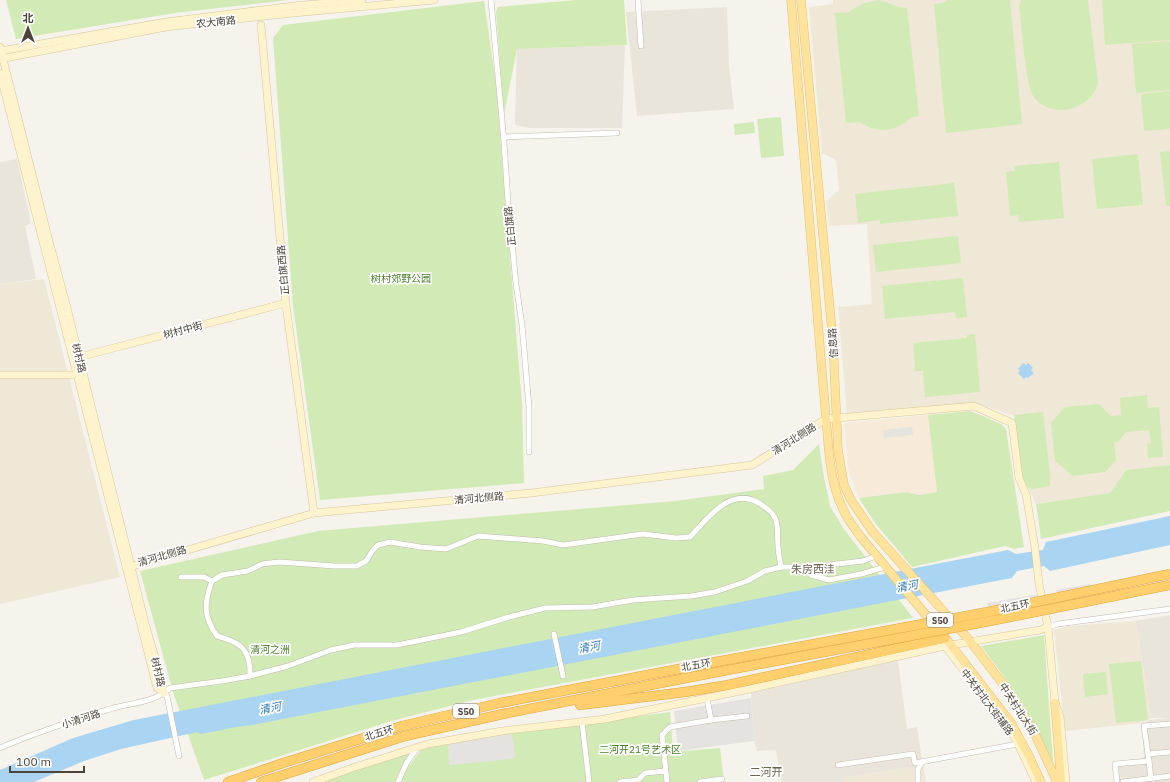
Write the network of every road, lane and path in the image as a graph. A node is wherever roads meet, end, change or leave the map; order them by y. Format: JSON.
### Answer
{"nodes":[{"id":1,"x":362,"y":0,"type":"edge"},
{"id":2,"x":434,"y":0,"type":"edge"},
{"id":3,"x":491,"y":0,"type":"edge"},
{"id":4,"x":638,"y":0,"type":"edge"},
{"id":5,"x":791,"y":0,"type":"edge"},
{"id":6,"x":801,"y":0,"type":"edge"},
{"id":7,"x":294,"y":3,"type":"edge"},
{"id":8,"x":262,"y":26,"type":"dead end"},
{"id":9,"x":641,"y":46,"type":"dead end"},
{"id":10,"x":0,"y":47,"type":"edge"},
{"id":11,"x":1,"y":54,"type":"edge"},
{"id":12,"x":0,"y":73,"type":"edge"},
{"id":13,"x":617,"y":133,"type":"dead end"},
{"id":14,"x":504,"y":137,"type":"junction"},
{"id":15,"x":286,"y":303,"type":"junction"},
{"id":16,"x":79,"y":357,"type":"junction"},
{"id":17,"x":0,"y":374,"type":"edge"},
{"id":18,"x":80,"y":375,"type":"junction"},
{"id":19,"x":826,"y":418,"type":"junction"},
{"id":20,"x":837,"y":418,"type":"junction"},
{"id":21,"x":528,"y":452,"type":"dead end"},
{"id":22,"x":314,"y":513,"type":"junction"},
{"id":23,"x":876,"y":556,"type":"junction"},
{"id":24,"x":884,"y":565,"type":"junction"},
{"id":25,"x":128,"y":566,"type":"junction"},
{"id":26,"x":781,"y":567,"type":"junction"},
{"id":27,"x":804,"y":567,"type":"junction"},
{"id":28,"x":1170,"y":574,"type":"edge"},
{"id":29,"x":181,"y":577,"type":"dead end"},
{"id":30,"x":212,"y":581,"type":"junction"},
{"id":31,"x":1170,"y":585,"type":"edge"},
{"id":32,"x":1170,"y":609,"type":"edge"},
{"id":33,"x":1048,"y":627,"type":"junction"},
{"id":34,"x":554,"y":634,"type":"dead end"},
{"id":35,"x":970,"y":641,"type":"junction"},
{"id":36,"x":947,"y":643,"type":"junction"},
{"id":37,"x":250,"y":676,"type":"junction"},
{"id":38,"x":563,"y":676,"type":"dead end"},
{"id":39,"x":164,"y":694,"type":"junction"},
{"id":40,"x":707,"y":698,"type":"junction"},
{"id":41,"x":1054,"y":703,"type":"junction"},
{"id":42,"x":503,"y":714,"type":"junction"},
{"id":43,"x":747,"y":716,"type":"dead end"},
{"id":44,"x":711,"y":720,"type":"junction"},
{"id":45,"x":582,"y":722,"type":"junction"},
{"id":46,"x":1170,"y":724,"type":"edge"},
{"id":47,"x":1018,"y":744,"type":"junction"},
{"id":48,"x":418,"y":747,"type":"junction"},
{"id":49,"x":0,"y":748,"type":"edge"},
{"id":50,"x":1170,"y":752,"type":"edge"},
{"id":51,"x":1148,"y":754,"type":"junction"},
{"id":52,"x":179,"y":756,"type":"dead end"},
{"id":53,"x":923,"y":761,"type":"junction"},
{"id":54,"x":1149,"y":761,"type":"junction"},
{"id":55,"x":838,"y":765,"type":"dead end"},
{"id":56,"x":666,"y":771,"type":"junction"},
{"id":57,"x":1170,"y":776,"type":"edge"},
{"id":58,"x":1151,"y":778,"type":"junction"},
{"id":59,"x":722,"y":779,"type":"dead end"},
{"id":60,"x":228,"y":782,"type":"edge"},
{"id":61,"x":261,"y":782,"type":"edge"},
{"id":62,"x":313,"y":782,"type":"edge"},
{"id":63,"x":398,"y":782,"type":"edge"},
{"id":64,"x":589,"y":782,"type":"edge"},
{"id":65,"x":620,"y":782,"type":"edge"},
{"id":66,"x":667,"y":782,"type":"edge"},
{"id":67,"x":700,"y":782,"type":"edge"},
{"id":68,"x":918,"y":782,"type":"edge"},
{"id":69,"x":1036,"y":782,"type":"edge"},
{"id":70,"x":1041,"y":782,"type":"edge"},
{"id":71,"x":1057,"y":782,"type":"edge"},
{"id":72,"x":1061,"y":782,"type":"edge"},
{"id":73,"x":1066,"y":782,"type":"edge"},
{"id":74,"x":1117,"y":782,"type":"edge"},
{"id":75,"x":1123,"y":782,"type":"edge"}],
"edges":[{"from":1,"to":7,"type":"street","name":"农大南路"},
{"from":2,"to":11,"type":"street","name":"农大南路"},
{"from":3,"to":14,"type":"street","name":"正白旗路"},
{"from":4,"to":9,"type":"street"},
{"from":5,"to":19,"type":"main road","name":"信息路"},
{"from":6,"to":20,"type":"main road","name":"信息路"},
{"from":7,"to":11,"type":"street","name":"农大南路"},
{"from":8,"to":15,"type":"street","name":"正白旗西路"},
{"from":10,"to":11,"type":"street","name":"树村路"},
{"from":11,"to":16,"type":"street","name":"树村路"},
{"from":12,"to":18,"type":"street","name":"树村路"},
{"from":13,"to":14,"type":"street"},
{"from":14,"to":21,"type":"street","name":"正白旗路"},
{"from":15,"to":16,"type":"street","name":"树村中街"},
{"from":15,"to":22,"type":"street","name":"正白旗西路"},
{"from":16,"to":18,"type":"street","name":"树村路"},
{"from":17,"to":18,"type":"street"},
{"from":18,"to":25,"type":"street","name":"树村路"},
{"from":19,"to":20,"type":"street"},
{"from":19,"to":22,"type":"street","name":"清河北侧路"},
{"from":19,"to":23,"type":"main road","name":"信息路"},
{"from":20,"to":33,"type":"street"},
{"from":20,"to":35,"type":"main road","name":"信息路"},
{"from":22,"to":25,"type":"street","name":"清河北侧路"},
{"from":23,"to":24,"type":"main road","name":"信息路"},
{"from":23,"to":27,"type":"street","name":"小清河路"},
{"from":24,"to":27,"type":"street"},
{"from":24,"to":36,"type":"main road","name":"信息路"},
{"from":25,"to":39,"type":"street","name":"树村路"},
{"from":26,"to":27,"type":"street","name":"小清河路"},
{"from":26,"to":30,"type":"street"},
{"from":26,"to":37,"type":"street","name":"小清河路"},
{"from":28,"to":60,"type":"highway","name":"北五环","number":"S50","bridge":true},
{"from":29,"to":30,"type":"street"},
{"from":30,"to":37,"type":"street"},
{"from":31,"to":42,"type":"highway","name":"北五环","number":"S50","bridge":true},
{"from":32,"to":33,"type":"street"},
{"from":33,"to":35,"type":"street"},
{"from":33,"to":41,"type":"street"},
{"from":34,"to":38,"type":"street"},
{"from":35,"to":36,"type":"street"},
{"from":35,"to":71,"type":"main road","name":"中关村北大街"},
{"from":36,"to":40,"type":"street"},
{"from":36,"to":42,"type":"highway"},
{"from":36,"to":47,"type":"street","name":"中关村北大街辅路"},
{"from":36,"to":70,"type":"main road","name":"中关村北大街"},
{"from":37,"to":39,"type":"street","name":"小清河路"},
{"from":39,"to":49,"type":"street","name":"小清河路"},
{"from":39,"to":52,"type":"street"},
{"from":40,"to":44,"type":"street"},
{"from":40,"to":45,"type":"street"},
{"from":41,"to":72,"type":"main road"},
{"from":41,"to":73,"type":"street"},
{"from":42,"to":61,"type":"highway","name":"北五环","number":"S50"},
{"from":43,"to":44,"type":"street"},
{"from":44,"to":56,"type":"street"},
{"from":45,"to":48,"type":"street"},
{"from":45,"to":64,"type":"street"},
{"from":46,"to":51,"type":"street"},
{"from":47,"to":53,"type":"street"},
{"from":47,"to":69,"type":"street","name":"中关村北大街辅路"},
{"from":48,"to":62,"type":"street"},
{"from":48,"to":63,"type":"street"},
{"from":50,"to":51,"type":"street"},
{"from":51,"to":54,"type":"street"},
{"from":53,"to":55,"type":"street"},
{"from":53,"to":68,"type":"street"},
{"from":54,"to":58,"type":"street"},
{"from":54,"to":74,"type":"street"},
{"from":56,"to":65,"type":"street"},
{"from":56,"to":66,"type":"street"},
{"from":57,"to":58,"type":"street"},
{"from":58,"to":75,"type":"street"},
{"from":59,"to":67,"type":"street"}]}
